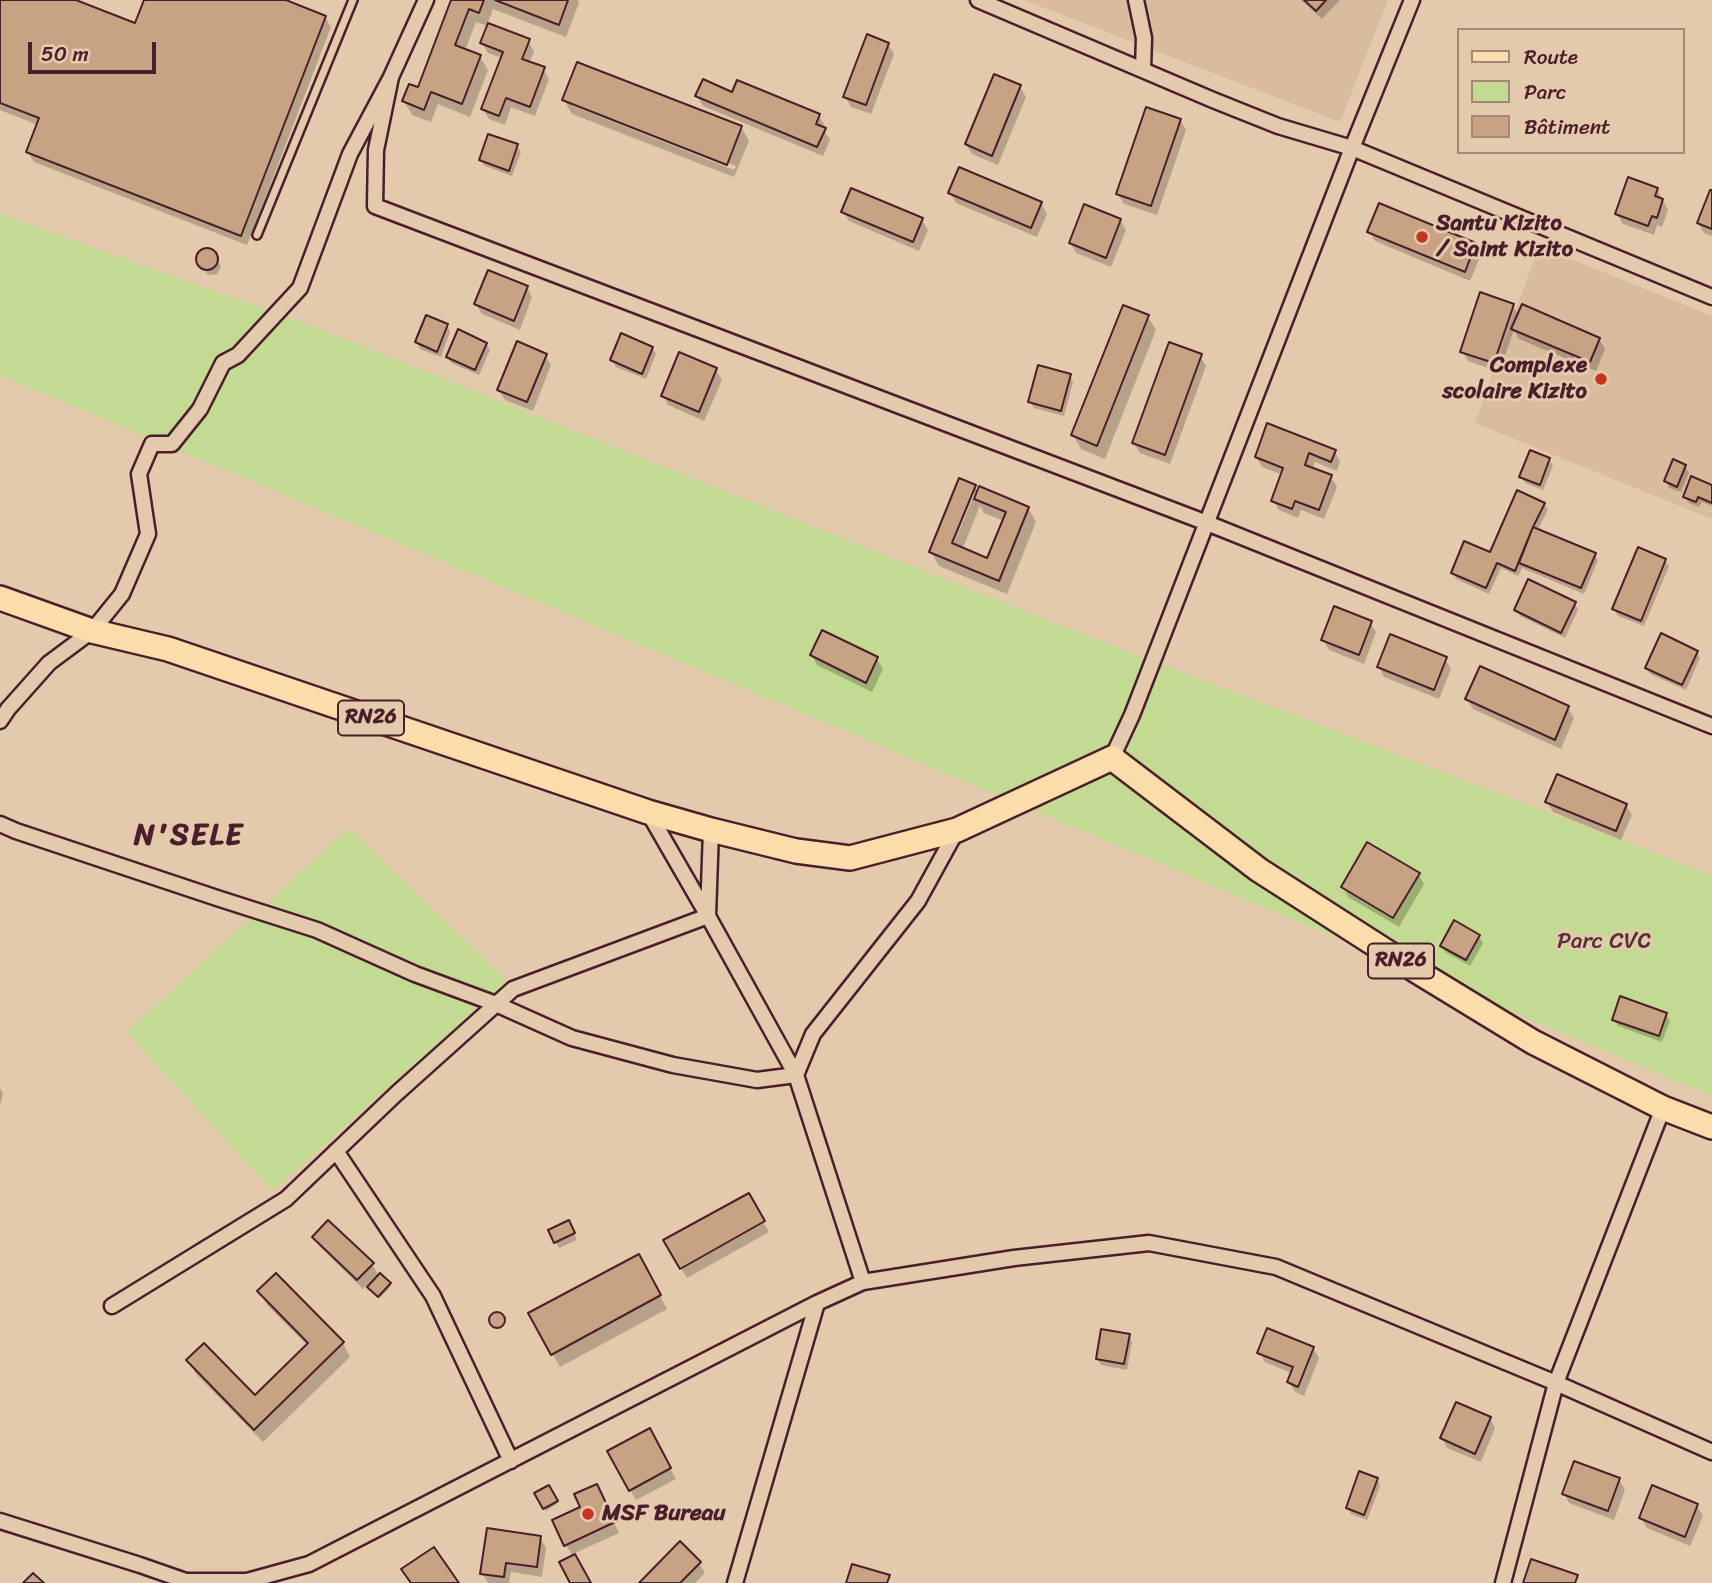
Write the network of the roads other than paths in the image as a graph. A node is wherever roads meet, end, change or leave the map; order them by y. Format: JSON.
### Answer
{"nodes":[{"id":1,"x":353,"y":0,"type":"edge"},
{"id":2,"x":426,"y":0,"type":"edge"},
{"id":3,"x":978,"y":0,"type":"edge"},
{"id":4,"x":1136,"y":0,"type":"edge"},
{"id":5,"x":1412,"y":0,"type":"edge"},
{"id":6,"x":1143,"y":69,"type":"junction"},
{"id":7,"x":391,"y":77,"type":"junction"},
{"id":8,"x":1352,"y":148,"type":"junction"},
{"id":9,"x":257,"y":234,"type":"dead end"},
{"id":10,"x":1712,"y":297,"type":"edge"},
{"id":11,"x":1207,"y":523,"type":"junction"},
{"id":12,"x":0,"y":598,"type":"edge"},
{"id":13,"x":92,"y":631,"type":"junction"},
{"id":14,"x":0,"y":721,"type":"edge"},
{"id":15,"x":1712,"y":726,"type":"edge"},
{"id":16,"x":1112,"y":758,"type":"junction"},
{"id":17,"x":648,"y":812,"type":"junction"},
{"id":18,"x":0,"y":824,"type":"edge"},
{"id":19,"x":711,"y":830,"type":"junction"},
{"id":20,"x":957,"y":830,"type":"junction"},
{"id":21,"x":708,"y":916,"type":"junction"},
{"id":22,"x":496,"y":1004,"type":"junction"},
{"id":23,"x":796,"y":1075,"type":"junction"},
{"id":24,"x":1663,"y":1108,"type":"junction"},
{"id":25,"x":1712,"y":1127,"type":"edge"},
{"id":26,"x":336,"y":1151,"type":"junction"},
{"id":27,"x":863,"y":1282,"type":"junction"},
{"id":28,"x":817,"y":1303,"type":"junction"},
{"id":29,"x":112,"y":1306,"type":"dead end"},
{"id":30,"x":1556,"y":1382,"type":"junction"},
{"id":31,"x":1712,"y":1452,"type":"edge"},
{"id":32,"x":510,"y":1461,"type":"junction"},
{"id":33,"x":0,"y":1521,"type":"edge"},
{"id":34,"x":735,"y":1583,"type":"edge"},
{"id":35,"x":1503,"y":1583,"type":"edge"}],
"edges":[{"from":1,"to":9,"type":"lane"},
{"from":2,"to":7,"type":"street"},
{"from":3,"to":6,"type":"street"},
{"from":4,"to":6,"type":"street"},
{"from":5,"to":8,"type":"street"},
{"from":6,"to":8,"type":"street"},
{"from":7,"to":11,"type":"street"},
{"from":7,"to":13,"type":"street"},
{"from":8,"to":10,"type":"street"},
{"from":8,"to":11,"type":"street"},
{"from":11,"to":15,"type":"street"},
{"from":11,"to":16,"type":"street"},
{"from":12,"to":13,"type":"main road","number":"RN26"},
{"from":13,"to":14,"type":"street"},
{"from":13,"to":17,"type":"main road","number":"RN26"},
{"from":16,"to":20,"type":"main road","number":"RN26"},
{"from":16,"to":24,"type":"main road","number":"RN26"},
{"from":17,"to":19,"type":"main road","number":"RN26"},
{"from":17,"to":21,"type":"street"},
{"from":18,"to":22,"type":"street"},
{"from":19,"to":20,"type":"main road","number":"RN26"},
{"from":19,"to":21,"type":"street"},
{"from":20,"to":23,"type":"street"},
{"from":21,"to":22,"type":"street"},
{"from":21,"to":23,"type":"street"},
{"from":22,"to":23,"type":"street"},
{"from":22,"to":26,"type":"street"},
{"from":23,"to":27,"type":"street"},
{"from":24,"to":25,"type":"main road","number":"RN26"},
{"from":24,"to":30,"type":"street"},
{"from":26,"to":29,"type":"street"},
{"from":26,"to":32,"type":"street"},
{"from":27,"to":28,"type":"street"},
{"from":27,"to":30,"type":"street"},
{"from":28,"to":32,"type":"street"},
{"from":28,"to":34,"type":"street"},
{"from":30,"to":31,"type":"street"},
{"from":30,"to":35,"type":"street"},
{"from":32,"to":33,"type":"street"}]}
